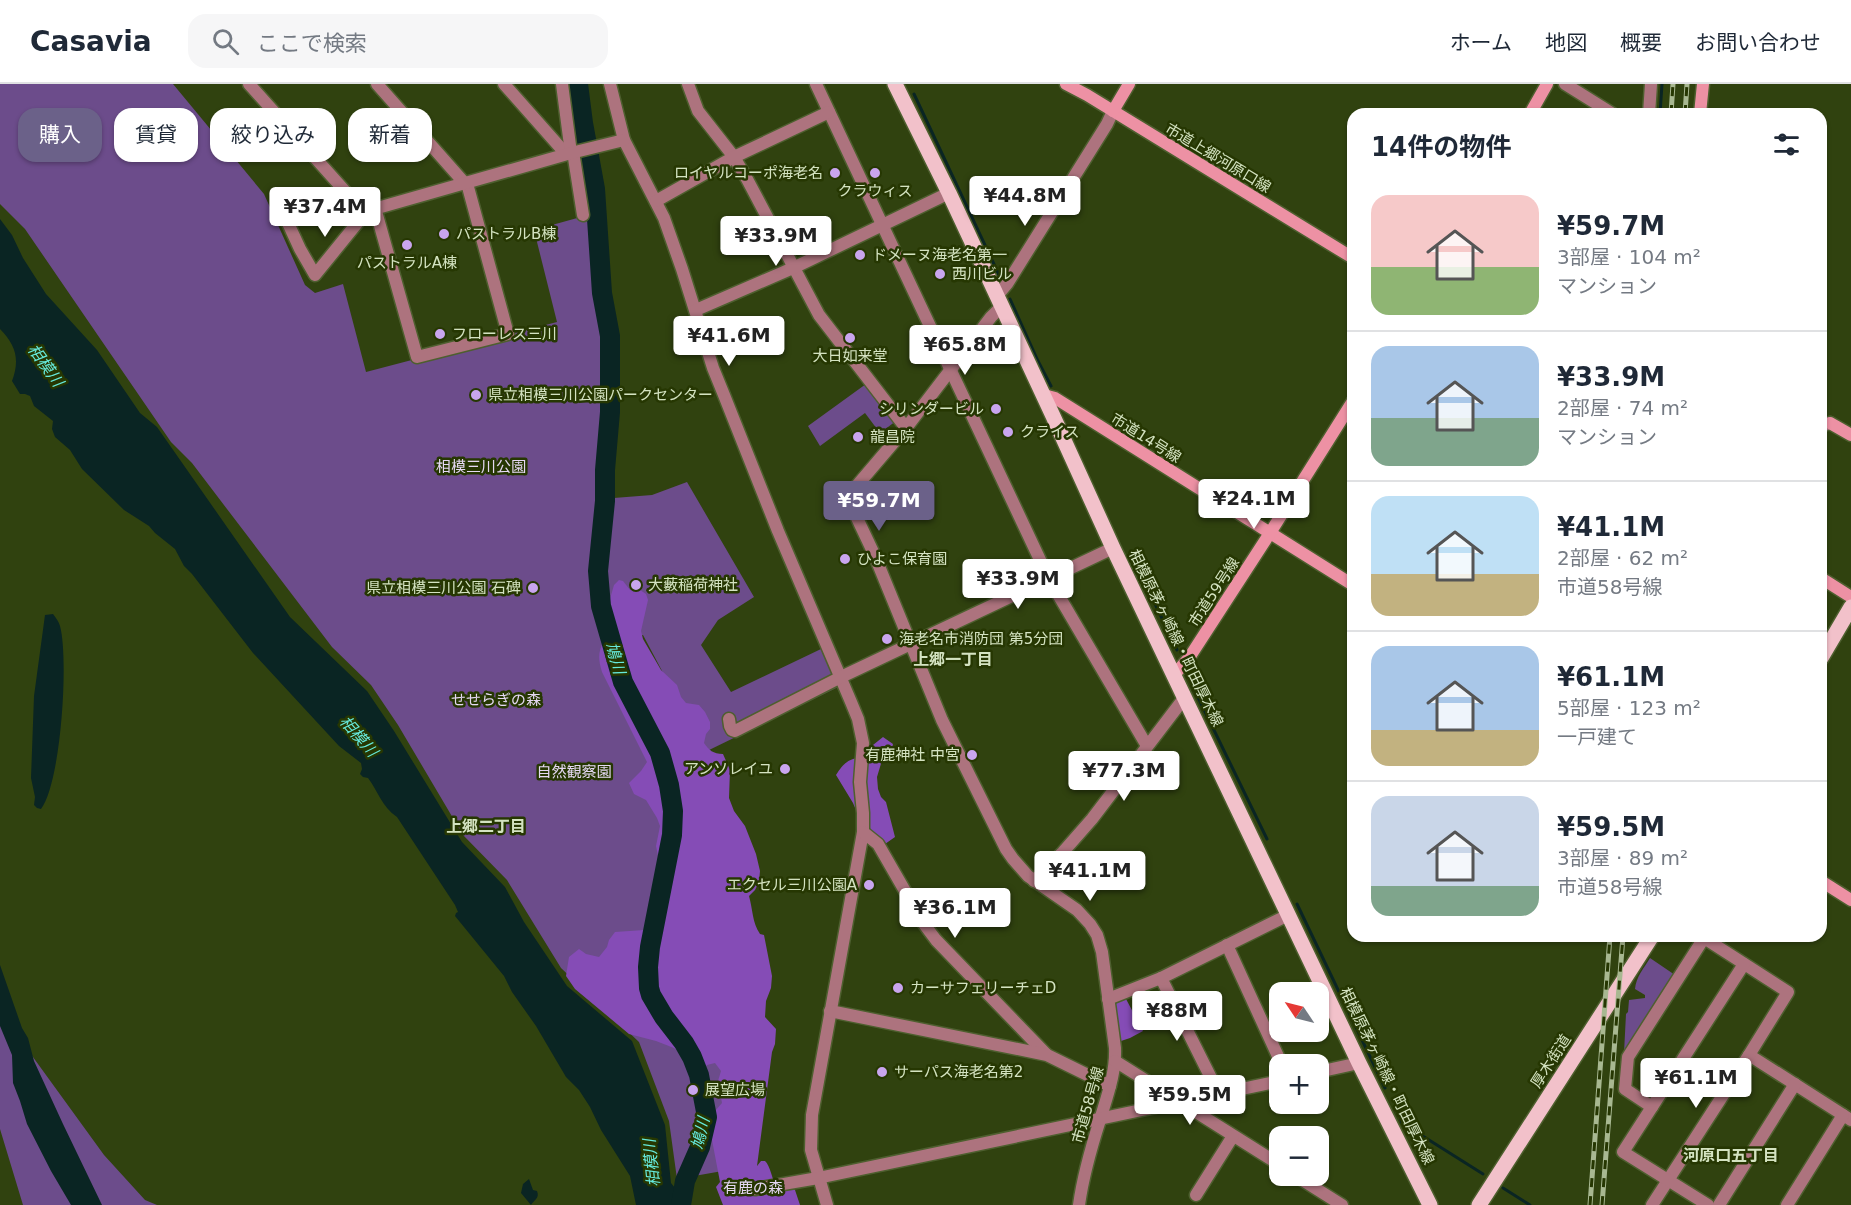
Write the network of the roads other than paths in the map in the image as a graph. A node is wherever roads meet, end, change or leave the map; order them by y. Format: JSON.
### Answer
{"nodes":[{"id":1,"x":249,"y":84,"type":"edge"},
{"id":2,"x":377,"y":84,"type":"edge"},
{"id":3,"x":504,"y":84,"type":"edge"},
{"id":4,"x":562,"y":84,"type":"edge"},
{"id":5,"x":610,"y":84,"type":"edge"},
{"id":6,"x":688,"y":84,"type":"edge"},
{"id":7,"x":816,"y":84,"type":"edge"},
{"id":8,"x":895,"y":84,"type":"edge"},
{"id":9,"x":1066,"y":84,"type":"edge"},
{"id":10,"x":1130,"y":84,"type":"edge"},
{"id":11,"x":1546,"y":84,"type":"edge"},
{"id":12,"x":1565,"y":84,"type":"edge"},
{"id":13,"x":1651,"y":84,"type":"edge"},
{"id":14,"x":1702,"y":84,"type":"edge"},
{"id":15,"x":1533,"y":108,"type":"edge"},
{"id":16,"x":1603,"y":108,"type":"edge"},
{"id":17,"x":1649,"y":108,"type":"edge"},
{"id":18,"x":1700,"y":108,"type":"edge"},
{"id":19,"x":1113,"y":111,"type":"junction"},
{"id":20,"x":829,"y":112,"type":"junction"},
{"id":21,"x":624,"y":140,"type":"junction"},
{"id":22,"x":571,"y":153,"type":"junction"},
{"id":23,"x":734,"y":158,"type":"junction"},
{"id":24,"x":464,"y":183,"type":"junction"},
{"id":25,"x":949,"y":193,"type":"junction"},
{"id":26,"x":656,"y":201,"type":"junction"},
{"id":27,"x":371,"y":209,"type":"junction"},
{"id":28,"x":583,"y":215,"type":"dead end"},
{"id":29,"x":288,"y":223,"type":"dead end"},
{"id":30,"x":882,"y":224,"type":"junction"},
{"id":31,"x":1347,"y":254,"type":"edge"},
{"id":32,"x":793,"y":267,"type":"junction"},
{"id":33,"x":1000,"y":301,"type":"junction"},
{"id":34,"x":696,"y":310,"type":"junction"},
{"id":35,"x":951,"y":369,"type":"junction"},
{"id":36,"x":1044,"y":395,"type":"junction"},
{"id":37,"x":1347,"y":411,"type":"edge"},
{"id":38,"x":1827,"y":425,"type":"edge"},
{"id":39,"x":906,"y":428,"type":"junction"},
{"id":40,"x":1851,"y":435,"type":"edge"},
{"id":41,"x":1270,"y":533,"type":"junction"},
{"id":42,"x":1113,"y":548,"type":"junction"},
{"id":43,"x":1049,"y":579,"type":"junction"},
{"id":44,"x":1347,"y":581,"type":"edge"},
{"id":45,"x":1827,"y":583,"type":"edge"},
{"id":46,"x":1851,"y":597,"type":"edge"},
{"id":47,"x":1851,"y":607,"type":"edge"},
{"id":48,"x":911,"y":644,"type":"junction"},
{"id":49,"x":1827,"y":648,"type":"edge"},
{"id":50,"x":1174,"y":675,"type":"junction"},
{"id":51,"x":841,"y":677,"type":"junction"},
{"id":52,"x":1185,"y":697,"type":"junction"},
{"id":53,"x":729,"y":719,"type":"dead end"},
{"id":54,"x":1147,"y":746,"type":"junction"},
{"id":55,"x":863,"y":832,"type":"junction"},
{"id":56,"x":1034,"y":881,"type":"junction"},
{"id":57,"x":1827,"y":885,"type":"edge"},
{"id":58,"x":1851,"y":900,"type":"edge"},
{"id":59,"x":1288,"y":915,"type":"junction"},
{"id":60,"x":1648,"y":942,"type":"edge"},
{"id":61,"x":1699,"y":942,"type":"edge"},
{"id":62,"x":1710,"y":942,"type":"edge"},
{"id":63,"x":1227,"y":945,"type":"junction"},
{"id":64,"x":1744,"y":963,"type":"junction"},
{"id":65,"x":1161,"y":978,"type":"junction"},
{"id":66,"x":1108,"y":999,"type":"junction"},
{"id":67,"x":831,"y":1011,"type":"junction"},
{"id":68,"x":1047,"y":1054,"type":"junction"},
{"id":69,"x":1277,"y":1054,"type":"edge"},
{"id":70,"x":1749,"y":1055,"type":"junction"},
{"id":71,"x":1116,"y":1061,"type":"junction"},
{"id":72,"x":1359,"y":1063,"type":"junction"},
{"id":73,"x":1329,"y":1070,"type":"edge"},
{"id":74,"x":1269,"y":1083,"type":"edge"},
{"id":75,"x":1795,"y":1084,"type":"junction"},
{"id":76,"x":1110,"y":1086,"type":"junction"},
{"id":77,"x":1219,"y":1094,"type":"junction"},
{"id":78,"x":1180,"y":1102,"type":"junction"},
{"id":79,"x":1652,"y":1107,"type":"junction"},
{"id":80,"x":1847,"y":1117,"type":"edge"},
{"id":81,"x":1100,"y":1119,"type":"junction"},
{"id":82,"x":1233,"y":1136,"type":"junction"},
{"id":83,"x":1269,"y":1158,"type":"edge"},
{"id":84,"x":818,"y":1178,"type":"junction"},
{"id":85,"x":1667,"y":1180,"type":"junction"},
{"id":86,"x":1312,"y":1186,"type":"edge"},
{"id":87,"x":755,"y":1189,"type":"dead end"},
{"id":88,"x":1196,"y":1195,"type":"dead end"},
{"id":89,"x":827,"y":1205,"type":"edge"},
{"id":90,"x":1079,"y":1205,"type":"edge"},
{"id":91,"x":1342,"y":1205,"type":"edge"},
{"id":92,"x":1430,"y":1205,"type":"edge"},
{"id":93,"x":1479,"y":1205,"type":"edge"},
{"id":94,"x":1652,"y":1205,"type":"edge"},
{"id":95,"x":1708,"y":1205,"type":"edge"},
{"id":96,"x":1719,"y":1205,"type":"edge"},
{"id":97,"x":1787,"y":1205,"type":"edge"}],
"edges":[{"from":1,"to":27,"type":"street"},
{"from":2,"to":24,"type":"street"},
{"from":3,"to":22,"type":"street"},
{"from":4,"to":22,"type":"street"},
{"from":5,"to":21,"type":"street"},
{"from":6,"to":23,"type":"street"},
{"from":7,"to":20,"type":"street"},
{"from":8,"to":25,"type":"main road","name":"相模原茅ヶ崎線・町田厚木線"},
{"from":9,"to":19,"type":"street","name":"市道上郷河原口線"},
{"from":10,"to":19,"type":"street"},
{"from":11,"to":15,"type":"street"},
{"from":12,"to":16,"type":"street"},
{"from":13,"to":17,"type":"street"},
{"from":14,"to":18,"type":"street"},
{"from":19,"to":31,"type":"street","name":"市道上郷河原口線"},
{"from":19,"to":33,"type":"street"},
{"from":20,"to":23,"type":"street"},
{"from":20,"to":30,"type":"street"},
{"from":21,"to":22,"type":"street"},
{"from":21,"to":26,"type":"street"},
{"from":22,"to":24,"type":"street"},
{"from":22,"to":28,"type":"street"},
{"from":23,"to":26,"type":"street"},
{"from":23,"to":32,"type":"street"},
{"from":24,"to":27,"type":"street"},
{"from":24,"to":27,"type":"street"},
{"from":25,"to":30,"type":"street"},
{"from":25,"to":33,"type":"main road","name":"相模原茅ヶ崎線・町田厚木線"},
{"from":26,"to":34,"type":"street"},
{"from":27,"to":29,"type":"street"},
{"from":30,"to":32,"type":"street"},
{"from":30,"to":35,"type":"street"},
{"from":32,"to":34,"type":"street"},
{"from":32,"to":39,"type":"street"},
{"from":33,"to":35,"type":"street"},
{"from":33,"to":36,"type":"main road","name":"相模原茅ヶ崎線・町田厚木線"},
{"from":34,"to":51,"type":"street"},
{"from":35,"to":39,"type":"street"},
{"from":35,"to":43,"type":"street"},
{"from":36,"to":41,"type":"street","name":"市道14号線"},
{"from":36,"to":42,"type":"main road","name":"相模原茅ヶ崎線・町田厚木線"},
{"from":37,"to":41,"type":"street","name":"市道59号線"},
{"from":38,"to":40,"type":"street"},
{"from":39,"to":48,"type":"street","name":"市道58号線"},
{"from":41,"to":44,"type":"street","name":"市道14号線"},
{"from":41,"to":50,"type":"street","name":"市道59号線"},
{"from":42,"to":43,"type":"street"},
{"from":42,"to":50,"type":"main road","name":"相模原茅ヶ崎線・町田厚木線"},
{"from":43,"to":48,"type":"street"},
{"from":43,"to":54,"type":"street"},
{"from":45,"to":46,"type":"street"},
{"from":47,"to":49,"type":"main road"},
{"from":48,"to":51,"type":"street"},
{"from":48,"to":56,"type":"street","name":"市道58号線"},
{"from":50,"to":52,"type":"main road","name":"相模原茅ヶ崎線・町田厚木線"},
{"from":51,"to":53,"type":"street"},
{"from":51,"to":55,"type":"street"},
{"from":52,"to":54,"type":"street"},
{"from":52,"to":59,"type":"main road","name":"相模原茅ヶ崎線・町田厚木線"},
{"from":54,"to":56,"type":"street"},
{"from":55,"to":67,"type":"street"},
{"from":55,"to":68,"type":"street"},
{"from":56,"to":66,"type":"street","name":"市道58号線"},
{"from":57,"to":58,"type":"street"},
{"from":59,"to":63,"type":"street"},
{"from":59,"to":72,"type":"main road","name":"相模原茅ヶ崎線・町田厚木線"},
{"from":60,"to":93,"type":"main road","name":"厚木街道"},
{"from":61,"to":79,"type":"street"},
{"from":62,"to":64,"type":"street"},
{"from":63,"to":65,"type":"street"},
{"from":63,"to":69,"type":"street"},
{"from":64,"to":70,"type":"street"},
{"from":64,"to":79,"type":"street"},
{"from":65,"to":66,"type":"street"},
{"from":65,"to":77,"type":"street"},
{"from":66,"to":71,"type":"street","name":"市道58号線"},
{"from":67,"to":68,"type":"street"},
{"from":67,"to":84,"type":"street"},
{"from":68,"to":76,"type":"street"},
{"from":70,"to":75,"type":"street"},
{"from":70,"to":85,"type":"street"},
{"from":71,"to":76,"type":"street","name":"市道58号線"},
{"from":71,"to":78,"type":"street"},
{"from":72,"to":73,"type":"street"},
{"from":72,"to":92,"type":"main road","name":"相模原茅ヶ崎線・町田厚木線"},
{"from":74,"to":77,"type":"street"},
{"from":75,"to":80,"type":"street"},
{"from":75,"to":96,"type":"street"},
{"from":76,"to":81,"type":"street","name":"市道58号線"},
{"from":77,"to":78,"type":"street"},
{"from":78,"to":81,"type":"street"},
{"from":78,"to":82,"type":"street"},
{"from":79,"to":85,"type":"street"},
{"from":80,"to":97,"type":"street"},
{"from":81,"to":84,"type":"street"},
{"from":81,"to":90,"type":"street","name":"市道58号線"},
{"from":82,"to":83,"type":"street"},
{"from":82,"to":88,"type":"street"},
{"from":84,"to":87,"type":"street"},
{"from":84,"to":89,"type":"street"},
{"from":85,"to":94,"type":"street"},
{"from":85,"to":95,"type":"street"},
{"from":86,"to":91,"type":"street"}]}
